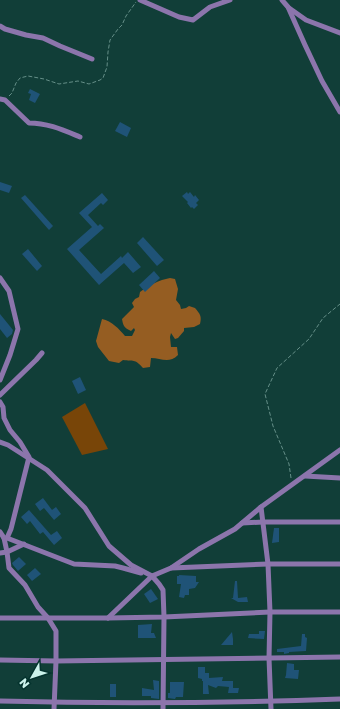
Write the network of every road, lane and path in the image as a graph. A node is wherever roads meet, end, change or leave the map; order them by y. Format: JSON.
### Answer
{"nodes":[{"id":1,"x":139,"y":0,"type":"edge"},
{"id":2,"x":230,"y":0,"type":"edge"},
{"id":3,"x":282,"y":0,"type":"edge"},
{"id":4,"x":288,"y":7,"type":"junction"},
{"id":5,"x":0,"y":26,"type":"edge"},
{"id":6,"x":340,"y":33,"type":"edge"},
{"id":7,"x":92,"y":59,"type":"dead end"},
{"id":8,"x":2,"y":99,"type":"edge"},
{"id":9,"x":340,"y":112,"type":"edge"},
{"id":10,"x":80,"y":137,"type":"dead end"},
{"id":11,"x":0,"y":278,"type":"edge"},
{"id":12,"x":340,"y":304,"type":"edge"},
{"id":13,"x":42,"y":353,"type":"dead end"},
{"id":14,"x":0,"y":380,"type":"edge"},
{"id":15,"x":0,"y":395,"type":"edge"},
{"id":16,"x":0,"y":402,"type":"edge"},
{"id":17,"x":0,"y":442,"type":"edge"},
{"id":18,"x":340,"y":450,"type":"edge"},
{"id":19,"x":29,"y":457,"type":"junction"},
{"id":20,"x":305,"y":476,"type":"junction"},
{"id":21,"x":340,"y":478,"type":"edge"},
{"id":22,"x":292,"y":485,"type":"junction"},
{"id":23,"x":261,"y":507,"type":"junction"},
{"id":24,"x":263,"y":522,"type":"junction"},
{"id":25,"x":340,"y":522,"type":"edge"},
{"id":26,"x":242,"y":523,"type":"junction"},
{"id":27,"x":0,"y":532,"type":"edge"},
{"id":28,"x":6,"y":538,"type":"junction"},
{"id":29,"x":24,"y":544,"type":"junction"},
{"id":30,"x":7,"y":552,"type":"junction"},
{"id":31,"x":0,"y":553,"type":"edge"},
{"id":32,"x":268,"y":564,"type":"junction"},
{"id":33,"x":340,"y":564,"type":"edge"},
{"id":34,"x":171,"y":568,"type":"junction"},
{"id":35,"x":152,"y":576,"type":"junction"},
{"id":36,"x":270,"y":612,"type":"junction"},
{"id":37,"x":340,"y":612,"type":"edge"},
{"id":38,"x":164,"y":617,"type":"junction"},
{"id":39,"x":0,"y":618,"type":"edge"},
{"id":40,"x":48,"y":618,"type":"junction"},
{"id":41,"x":108,"y":618,"type":"junction"},
{"id":42,"x":340,"y":657,"type":"edge"},
{"id":43,"x":269,"y":658,"type":"junction"},
{"id":44,"x":0,"y":660,"type":"edge"},
{"id":45,"x":164,"y":660,"type":"junction"},
{"id":46,"x":56,"y":661,"type":"junction"},
{"id":47,"x":340,"y":699,"type":"edge"},
{"id":48,"x":0,"y":701,"type":"edge"},
{"id":49,"x":54,"y":702,"type":"junction"},
{"id":50,"x":271,"y":702,"type":"junction"},
{"id":51,"x":164,"y":703,"type":"junction"},
{"id":52,"x":54,"y":709,"type":"edge"},
{"id":53,"x":163,"y":709,"type":"edge"},
{"id":54,"x":271,"y":709,"type":"edge"}],
"edges":[{"from":1,"to":2,"type":"street"},
{"from":1,"to":8,"type":"path"},
{"from":3,"to":4,"type":"street"},
{"from":4,"to":6,"type":"street"},
{"from":4,"to":9,"type":"street"},
{"from":5,"to":7,"type":"street"},
{"from":8,"to":10,"type":"street"},
{"from":11,"to":14,"type":"street"},
{"from":12,"to":22,"type":"path"},
{"from":13,"to":15,"type":"street"},
{"from":16,"to":19,"type":"street"},
{"from":17,"to":19,"type":"street"},
{"from":18,"to":20,"type":"street"},
{"from":19,"to":28,"type":"street"},
{"from":19,"to":35,"type":"street"},
{"from":20,"to":21,"type":"street"},
{"from":20,"to":22,"type":"street"},
{"from":22,"to":23,"type":"street"},
{"from":23,"to":24,"type":"street"},
{"from":23,"to":26,"type":"street"},
{"from":24,"to":25,"type":"street"},
{"from":24,"to":26,"type":"street"},
{"from":24,"to":32,"type":"street"},
{"from":26,"to":34,"type":"street"},
{"from":27,"to":28,"type":"street"},
{"from":28,"to":29,"type":"street"},
{"from":28,"to":30,"type":"street"},
{"from":29,"to":30,"type":"street"},
{"from":29,"to":35,"type":"street"},
{"from":30,"to":31,"type":"street"},
{"from":30,"to":40,"type":"street"},
{"from":32,"to":33,"type":"street"},
{"from":32,"to":34,"type":"street"},
{"from":32,"to":36,"type":"street"},
{"from":34,"to":35,"type":"street"},
{"from":35,"to":38,"type":"street"},
{"from":35,"to":41,"type":"street"},
{"from":36,"to":37,"type":"street"},
{"from":36,"to":38,"type":"street"},
{"from":36,"to":43,"type":"street"},
{"from":38,"to":41,"type":"street"},
{"from":38,"to":45,"type":"street"},
{"from":39,"to":40,"type":"street"},
{"from":40,"to":41,"type":"street"},
{"from":40,"to":46,"type":"street"},
{"from":42,"to":43,"type":"street"},
{"from":43,"to":45,"type":"street"},
{"from":43,"to":50,"type":"street"},
{"from":44,"to":46,"type":"street"},
{"from":45,"to":46,"type":"street"},
{"from":45,"to":51,"type":"street"},
{"from":46,"to":49,"type":"street"},
{"from":47,"to":50,"type":"street"},
{"from":48,"to":49,"type":"street"},
{"from":49,"to":51,"type":"street"},
{"from":49,"to":52,"type":"street"},
{"from":50,"to":51,"type":"street"},
{"from":50,"to":54,"type":"street"},
{"from":51,"to":53,"type":"street"}]}
